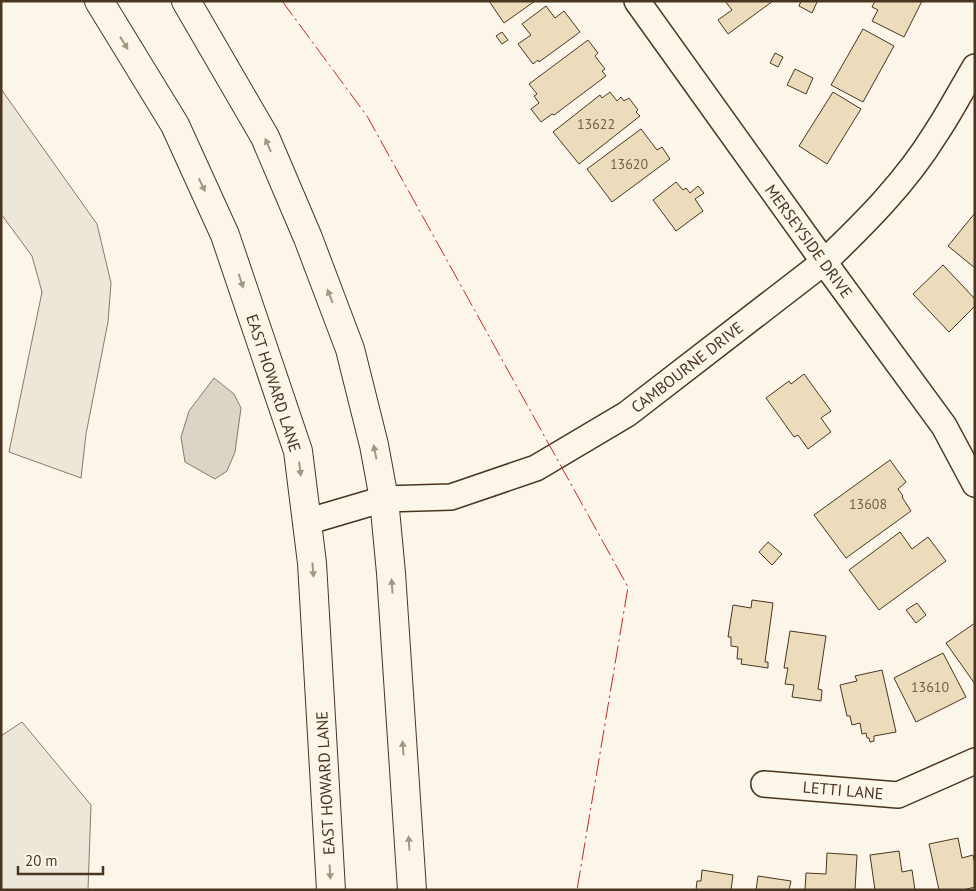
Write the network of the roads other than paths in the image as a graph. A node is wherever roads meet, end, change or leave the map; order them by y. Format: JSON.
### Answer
{"nodes":[{"id":1,"x":99,"y":1,"type":"edge"},
{"id":2,"x":186,"y":1,"type":"edge"},
{"id":3,"x":637,"y":1,"type":"edge"},
{"id":4,"x":975,"y":67,"type":"edge"},
{"id":5,"x":824,"y":262,"type":"junction"},
{"id":6,"x":975,"y":484,"type":"edge"},
{"id":7,"x":384,"y":500,"type":"junction"},
{"id":8,"x":306,"y":522,"type":"junction"},
{"id":9,"x":975,"y":761,"type":"edge"},
{"id":10,"x":764,"y":784,"type":"dead end"},
{"id":11,"x":331,"y":890,"type":"edge"},
{"id":12,"x":412,"y":890,"type":"edge"}],
"edges":[{"from":1,"to":8,"type":"main road","name":"EAST HOWARD LANE","one_way":true},
{"from":7,"to":2,"type":"main road","one_way":true},
{"from":3,"to":5,"type":"street","name":"MERSEYSIDE DRIVE"},
{"from":4,"to":5,"type":"street","name":"CAMBOURNE DRIVE"},
{"from":5,"to":6,"type":"street","name":"MERSEYSIDE DRIVE"},
{"from":5,"to":7,"type":"street","name":"CAMBOURNE DRIVE"},
{"from":7,"to":8,"type":"street","name":"CAMBOURNE DRIVE"},
{"from":12,"to":7,"type":"main road","one_way":true},
{"from":8,"to":11,"type":"main road","name":"EAST HOWARD LANE","one_way":true},
{"from":9,"to":10,"type":"street","name":"LETTI LANE"}]}
